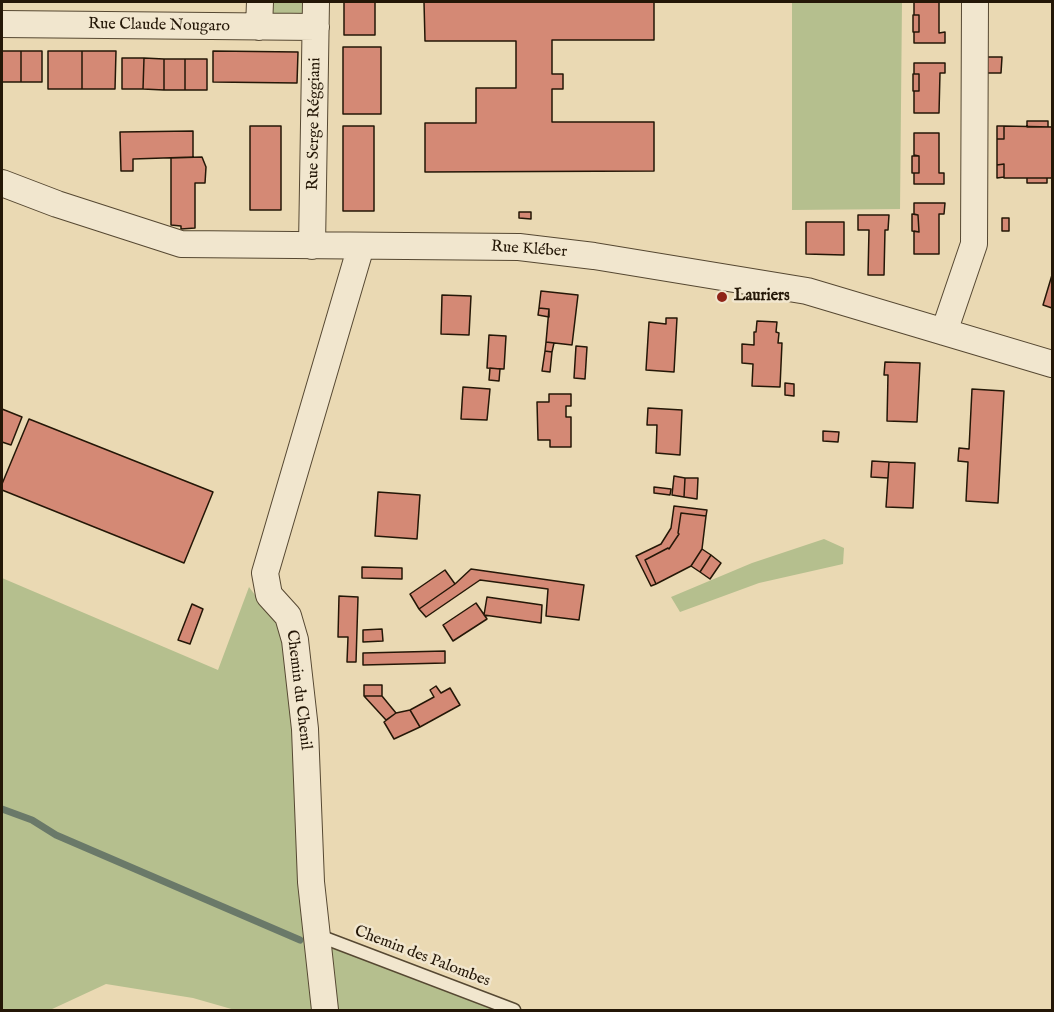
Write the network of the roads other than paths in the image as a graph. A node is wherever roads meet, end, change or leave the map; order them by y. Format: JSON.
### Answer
{"nodes":[{"id":1,"x":260,"y":2,"type":"edge"},
{"id":2,"x":316,"y":2,"type":"edge"},
{"id":3,"x":975,"y":2,"type":"edge"},
{"id":4,"x":2,"y":24,"type":"edge"},
{"id":5,"x":260,"y":27,"type":"junction"},
{"id":6,"x":316,"y":27,"type":"junction"},
{"id":7,"x":2,"y":183,"type":"edge"},
{"id":8,"x":312,"y":246,"type":"junction"},
{"id":9,"x":361,"y":246,"type":"junction"},
{"id":10,"x":944,"y":332,"type":"junction"},
{"id":11,"x":1053,"y":364,"type":"edge"},
{"id":12,"x":317,"y":935,"type":"junction"},
{"id":13,"x":325,"y":1011,"type":"edge"},
{"id":14,"x":514,"y":1011,"type":"edge"}],
"edges":[{"from":1,"to":5,"type":"street"},
{"from":2,"to":6,"type":"street","name":"Rue Serge Réggiani"},
{"from":3,"to":10,"type":"street"},
{"from":4,"to":5,"type":"street","name":"Rue Claude Nougaro"},
{"from":5,"to":6,"type":"street","name":"Rue Claude Nougaro"},
{"from":6,"to":8,"type":"street","name":"Rue Serge Réggiani"},
{"from":7,"to":8,"type":"street","name":"Rue Kléber"},
{"from":8,"to":9,"type":"street","name":"Rue Kléber"},
{"from":9,"to":10,"type":"street","name":"Rue Kléber"},
{"from":9,"to":12,"type":"street","name":"Chemin du Chenil"},
{"from":10,"to":11,"type":"street","name":"Rue Kléber"},
{"from":12,"to":13,"type":"street","name":"Chemin du Chenil"},
{"from":12,"to":14,"type":"lane","name":"Chemin des Palombes"}]}
